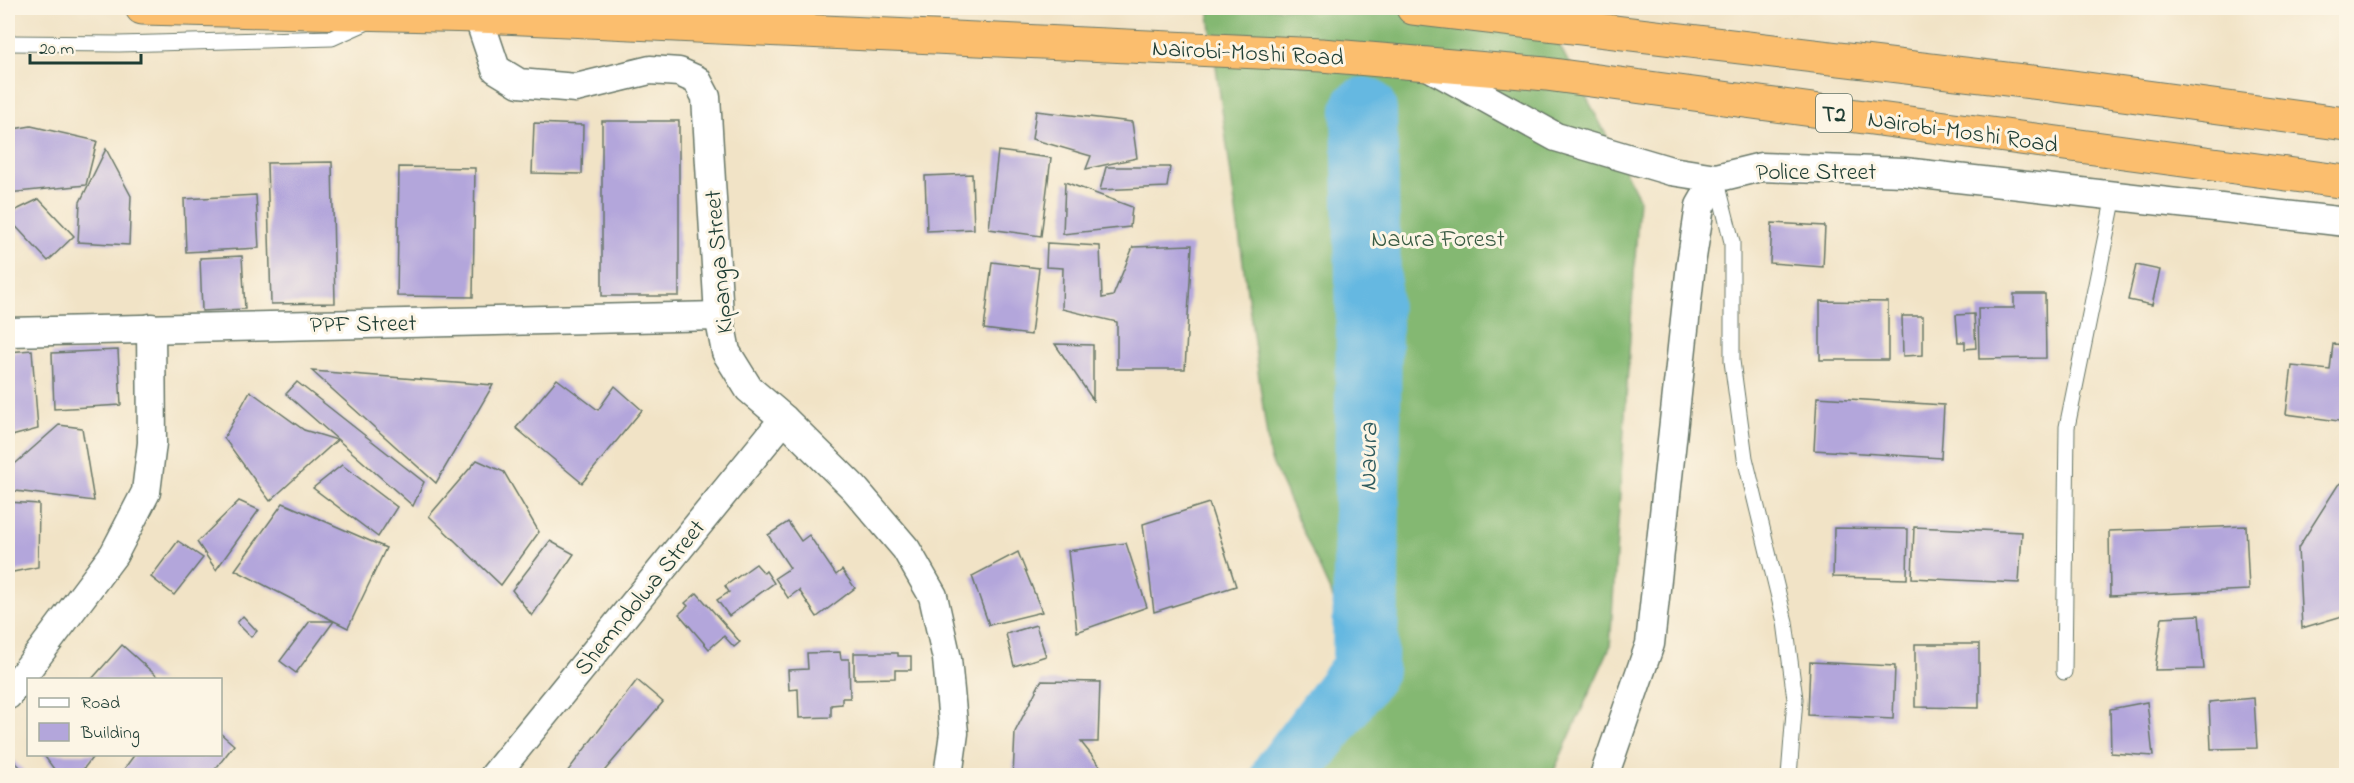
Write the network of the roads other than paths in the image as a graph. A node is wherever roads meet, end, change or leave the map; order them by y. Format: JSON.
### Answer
{"nodes":[{"id":1,"x":142,"y":8,"type":"edge"},
{"id":2,"x":1413,"y":8,"type":"edge"},
{"id":3,"x":386,"y":14,"type":"junction"},
{"id":4,"x":1518,"y":14,"type":"edge"},
{"id":5,"x":478,"y":16,"type":"junction"},
{"id":6,"x":8,"y":42,"type":"edge"},
{"id":7,"x":1428,"y":66,"type":"junction"},
{"id":8,"x":2346,"y":124,"type":"edge"},
{"id":9,"x":1716,"y":178,"type":"junction"},
{"id":10,"x":2346,"y":182,"type":"edge"},
{"id":11,"x":2114,"y":196,"type":"junction"},
{"id":12,"x":2346,"y":222,"type":"edge"},
{"id":13,"x":719,"y":316,"type":"junction"},
{"id":14,"x":151,"y":328,"type":"junction"},
{"id":15,"x":8,"y":332,"type":"edge"},
{"id":16,"x":784,"y":419,"type":"junction"},
{"id":17,"x":2064,"y":672,"type":"dead end"},
{"id":18,"x":8,"y":695,"type":"edge"},
{"id":19,"x":494,"y":776,"type":"edge"},
{"id":20,"x":948,"y":776,"type":"edge"},
{"id":21,"x":1604,"y":776,"type":"edge"},
{"id":22,"x":1790,"y":776,"type":"edge"}],
"edges":[{"from":1,"to":3,"type":"highway","name":"Nairobi-Moshi Road","number":"T2"},
{"from":2,"to":4,"type":"highway","number":"T2"},
{"from":3,"to":5,"type":"highway","name":"Nairobi-Moshi Road","number":"T2"},
{"from":3,"to":6,"type":"lane"},
{"from":4,"to":8,"type":"highway","number":"T2"},
{"from":5,"to":7,"type":"highway","name":"Nairobi-Moshi Road","number":"T2"},
{"from":5,"to":13,"type":"street","name":"Kipanga Street"},
{"from":7,"to":9,"type":"street"},
{"from":7,"to":10,"type":"highway","name":"Nairobi-Moshi Road","number":"T2"},
{"from":9,"to":11,"type":"street","name":"Police Street"},
{"from":9,"to":21,"type":"street"},
{"from":9,"to":22,"type":"lane"},
{"from":11,"to":12,"type":"street","name":"Police Street"},
{"from":11,"to":17,"type":"lane"},
{"from":13,"to":14,"type":"street","name":"PPF Street"},
{"from":13,"to":16,"type":"street","name":"Kipanga Street"},
{"from":14,"to":15,"type":"street","name":"PPF Street"},
{"from":14,"to":18,"type":"street"},
{"from":16,"to":19,"type":"street","name":"Shemndolwa Street"},
{"from":16,"to":20,"type":"street","name":"Kipanga Street"}]}
